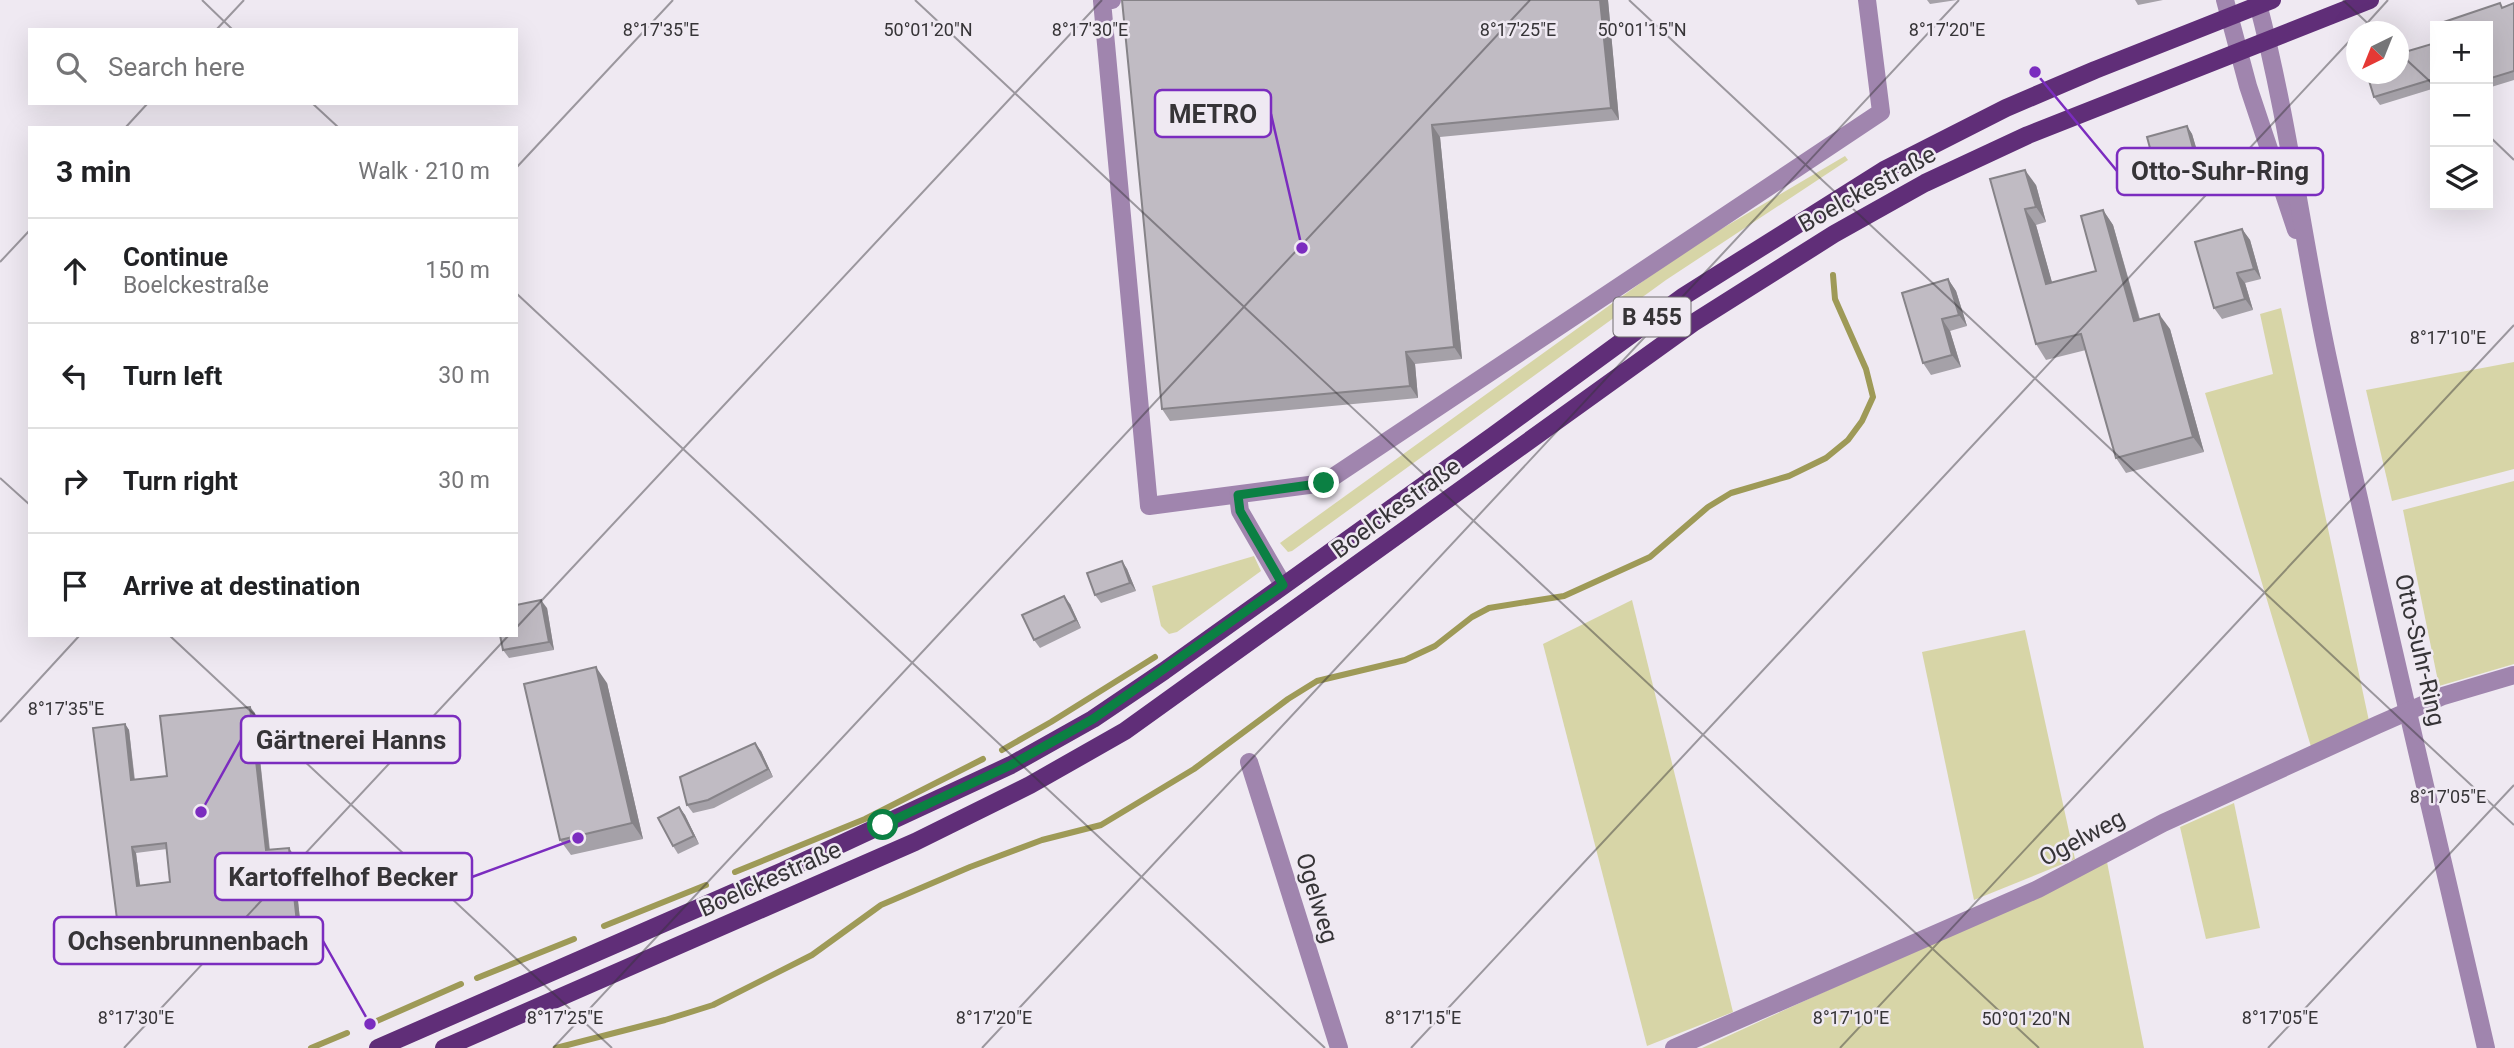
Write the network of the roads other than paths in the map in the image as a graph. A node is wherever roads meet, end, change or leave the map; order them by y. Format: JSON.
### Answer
{"nodes":[{"id":1,"x":1112,"y":0,"type":"edge"},
{"id":2,"x":1867,"y":0,"type":"edge"},
{"id":3,"x":2370,"y":0,"type":"edge"},
{"id":4,"x":2262,"y":2,"type":"edge"},
{"id":5,"x":2227,"y":9,"type":"edge"},
{"id":6,"x":2268,"y":41,"type":"junction"},
{"id":7,"x":2238,"y":52,"type":"junction"},
{"id":8,"x":2308,"y":263,"type":"junction"},
{"id":9,"x":1238,"y":495,"type":"junction"},
{"id":10,"x":1283,"y":585,"type":"junction"},
{"id":11,"x":2514,"y":676,"type":"edge"},
{"id":12,"x":2409,"y":711,"type":"junction"},
{"id":13,"x":1249,"y":762,"type":"dead end"},
{"id":14,"x":378,"y":1048,"type":"edge"},
{"id":15,"x":444,"y":1048,"type":"edge"},
{"id":16,"x":1339,"y":1048,"type":"edge"},
{"id":17,"x":1674,"y":1048,"type":"edge"},
{"id":18,"x":2486,"y":1048,"type":"edge"}],
"edges":[{"from":1,"to":9,"type":"street"},
{"from":2,"to":9,"type":"street"},
{"from":3,"to":6,"type":"main road","name":"Boelckestraße","number":"B 455"},
{"from":4,"to":5,"type":"main road","name":"Boelckestraße","number":"B 455"},
{"from":4,"to":6,"type":"street","name":"Otto-Suhr-Ring"},
{"from":5,"to":7,"type":"street","name":"Otto-Suhr-Ring"},
{"from":5,"to":10,"type":"main road","name":"Boelckestraße","number":"B 455"},
{"from":6,"to":7,"type":"main road","name":"Boelckestraße","number":"B 455"},
{"from":6,"to":8,"type":"street","name":"Otto-Suhr-Ring"},
{"from":7,"to":8,"type":"street","name":"Otto-Suhr-Ring"},
{"from":7,"to":15,"type":"main road","name":"Boelckestraße","number":"B 455"},
{"from":8,"to":12,"type":"street","name":"Otto-Suhr-Ring"},
{"from":9,"to":10,"type":"street"},
{"from":10,"to":14,"type":"main road","name":"Boelckestraße","number":"B 455"},
{"from":11,"to":12,"type":"street","name":"Ogelweg"},
{"from":12,"to":17,"type":"street","name":"Ogelweg"},
{"from":12,"to":18,"type":"street","name":"Otto-Suhr-Ring"},
{"from":13,"to":16,"type":"street","name":"Ogelweg"}]}
